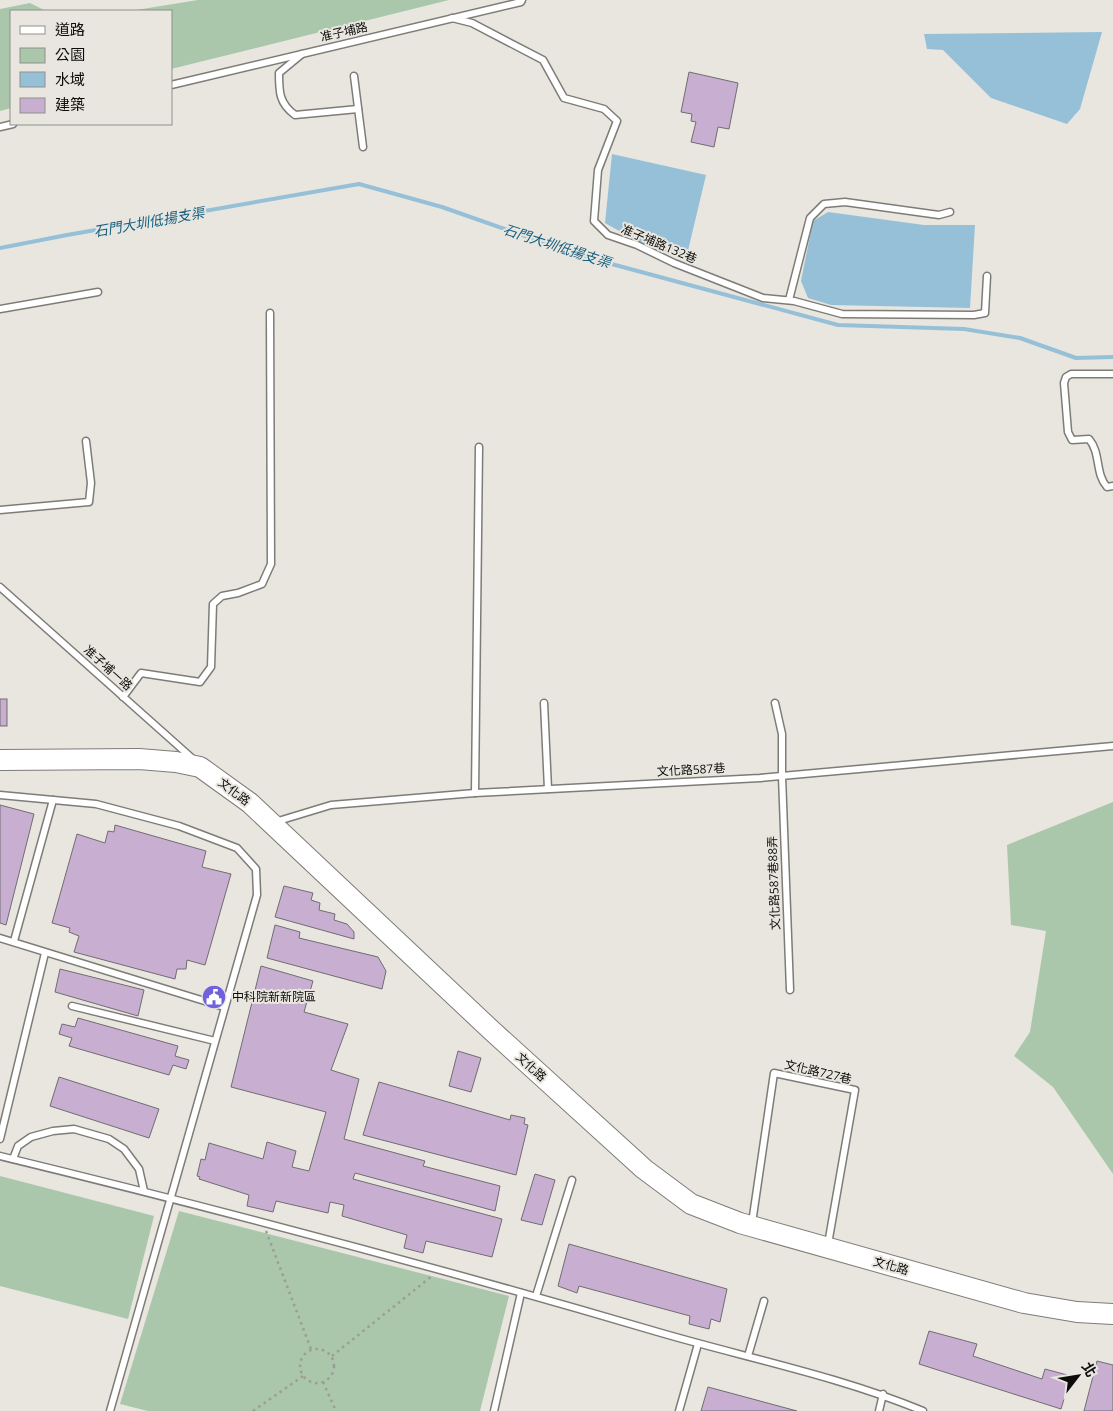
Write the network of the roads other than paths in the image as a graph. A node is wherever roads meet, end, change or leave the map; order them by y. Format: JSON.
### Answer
{"nodes":[{"id":1,"x":523,"y":1,"type":"edge"},
{"id":2,"x":452,"y":18,"type":"junction"},
{"id":3,"x":303,"y":53,"type":"junction"},
{"id":4,"x":354,"y":76,"type":"dead end"},
{"id":5,"x":172,"y":85,"type":"edge"},
{"id":6,"x":358,"y":109,"type":"junction"},
{"id":7,"x":363,"y":147,"type":"dead end"},
{"id":8,"x":950,"y":212,"type":"dead end"},
{"id":9,"x":987,"y":276,"type":"dead end"},
{"id":10,"x":98,"y":292,"type":"dead end"},
{"id":11,"x":788,"y":300,"type":"junction"},
{"id":12,"x":0,"y":309,"type":"edge"},
{"id":13,"x":270,"y":313,"type":"dead end"},
{"id":14,"x":1113,"y":374,"type":"edge"},
{"id":15,"x":86,"y":441,"type":"dead end"},
{"id":16,"x":479,"y":447,"type":"dead end"},
{"id":17,"x":1113,"y":486,"type":"edge"},
{"id":18,"x":0,"y":510,"type":"edge"},
{"id":19,"x":0,"y":587,"type":"edge"},
{"id":20,"x":123,"y":697,"type":"junction"},
{"id":21,"x":544,"y":703,"type":"dead end"},
{"id":22,"x":775,"y":703,"type":"dead end"},
{"id":23,"x":1113,"y":746,"type":"edge"},
{"id":24,"x":0,"y":760,"type":"edge"},
{"id":25,"x":200,"y":767,"type":"junction"},
{"id":26,"x":782,"y":776,"type":"junction"},
{"id":27,"x":548,"y":789,"type":"junction"},
{"id":28,"x":475,"y":793,"type":"junction"},
{"id":29,"x":0,"y":795,"type":"edge"},
{"id":30,"x":53,"y":800,"type":"junction"},
{"id":31,"x":272,"y":824,"type":"junction"},
{"id":32,"x":0,"y":938,"type":"edge"},
{"id":33,"x":14,"y":941,"type":"junction"},
{"id":34,"x":45,"y":953,"type":"junction"},
{"id":35,"x":790,"y":990,"type":"dead end"},
{"id":36,"x":72,"y":1006,"type":"dead end"},
{"id":37,"x":224,"y":1006,"type":"junction"},
{"id":38,"x":215,"y":1041,"type":"junction"},
{"id":39,"x":0,"y":1139,"type":"edge"},
{"id":40,"x":0,"y":1156,"type":"edge"},
{"id":41,"x":13,"y":1159,"type":"junction"},
{"id":42,"x":572,"y":1180,"type":"dead end"},
{"id":43,"x":144,"y":1191,"type":"junction"},
{"id":44,"x":172,"y":1198,"type":"junction"},
{"id":45,"x":751,"y":1226,"type":"junction"},
{"id":46,"x":828,"y":1248,"type":"junction"},
{"id":47,"x":521,"y":1293,"type":"junction"},
{"id":48,"x":536,"y":1296,"type":"junction"},
{"id":49,"x":764,"y":1301,"type":"dead end"},
{"id":50,"x":1113,"y":1314,"type":"edge"},
{"id":51,"x":698,"y":1344,"type":"junction"},
{"id":52,"x":748,"y":1356,"type":"junction"},
{"id":53,"x":883,"y":1394,"type":"junction"},
{"id":54,"x":110,"y":1411,"type":"edge"},
{"id":55,"x":494,"y":1411,"type":"edge"},
{"id":56,"x":679,"y":1411,"type":"edge"},
{"id":57,"x":879,"y":1411,"type":"edge"},
{"id":58,"x":923,"y":1411,"type":"edge"}],
"edges":[{"from":1,"to":2,"type":"lane","name":"准子埔路"},
{"from":2,"to":3,"type":"lane","name":"准子埔路"},
{"from":2,"to":11,"type":"lane","name":"准子埔路132巷"},
{"from":3,"to":5,"type":"lane","name":"准子埔路"},
{"from":3,"to":6,"type":"lane"},
{"from":4,"to":6,"type":"lane"},
{"from":6,"to":7,"type":"lane"},
{"from":8,"to":11,"type":"lane"},
{"from":9,"to":11,"type":"lane","name":"准子埔路132巷"},
{"from":10,"to":12,"type":"lane"},
{"from":13,"to":20,"type":"lane"},
{"from":14,"to":17,"type":"lane"},
{"from":15,"to":18,"type":"lane"},
{"from":16,"to":28,"type":"lane"},
{"from":19,"to":20,"type":"lane","name":"准子埔一路"},
{"from":20,"to":25,"type":"lane","name":"准子埔一路"},
{"from":21,"to":27,"type":"lane"},
{"from":22,"to":26,"type":"lane","name":"文化路587巷88弄"},
{"from":23,"to":26,"type":"lane","name":"文化路587巷"},
{"from":24,"to":25,"type":"main road","name":"文化路"},
{"from":25,"to":31,"type":"main road","name":"文化路"},
{"from":26,"to":27,"type":"lane","name":"文化路587巷"},
{"from":26,"to":35,"type":"lane","name":"文化路587巷88弄"},
{"from":27,"to":28,"type":"lane","name":"文化路587巷"},
{"from":28,"to":31,"type":"lane","name":"文化路587巷"},
{"from":29,"to":30,"type":"lane"},
{"from":30,"to":33,"type":"lane"},
{"from":30,"to":37,"type":"lane"},
{"from":31,"to":45,"type":"main road","name":"文化路"},
{"from":32,"to":33,"type":"lane"},
{"from":33,"to":34,"type":"lane"},
{"from":34,"to":37,"type":"lane"},
{"from":34,"to":39,"type":"lane"},
{"from":36,"to":38,"type":"lane"},
{"from":37,"to":38,"type":"lane"},
{"from":38,"to":44,"type":"lane"},
{"from":40,"to":41,"type":"lane"},
{"from":41,"to":43,"type":"lane"},
{"from":41,"to":43,"type":"lane"},
{"from":42,"to":48,"type":"lane"},
{"from":43,"to":44,"type":"lane"},
{"from":44,"to":47,"type":"lane"},
{"from":44,"to":54,"type":"lane"},
{"from":45,"to":46,"type":"main road","name":"文化路"},
{"from":45,"to":46,"type":"lane","name":"文化路727巷"},
{"from":46,"to":50,"type":"main road","name":"文化路"},
{"from":47,"to":48,"type":"lane"},
{"from":47,"to":55,"type":"lane"},
{"from":48,"to":51,"type":"lane"},
{"from":49,"to":52,"type":"lane"},
{"from":51,"to":52,"type":"lane"},
{"from":51,"to":56,"type":"lane"},
{"from":52,"to":53,"type":"lane"},
{"from":53,"to":57,"type":"lane"},
{"from":53,"to":58,"type":"lane"}]}
